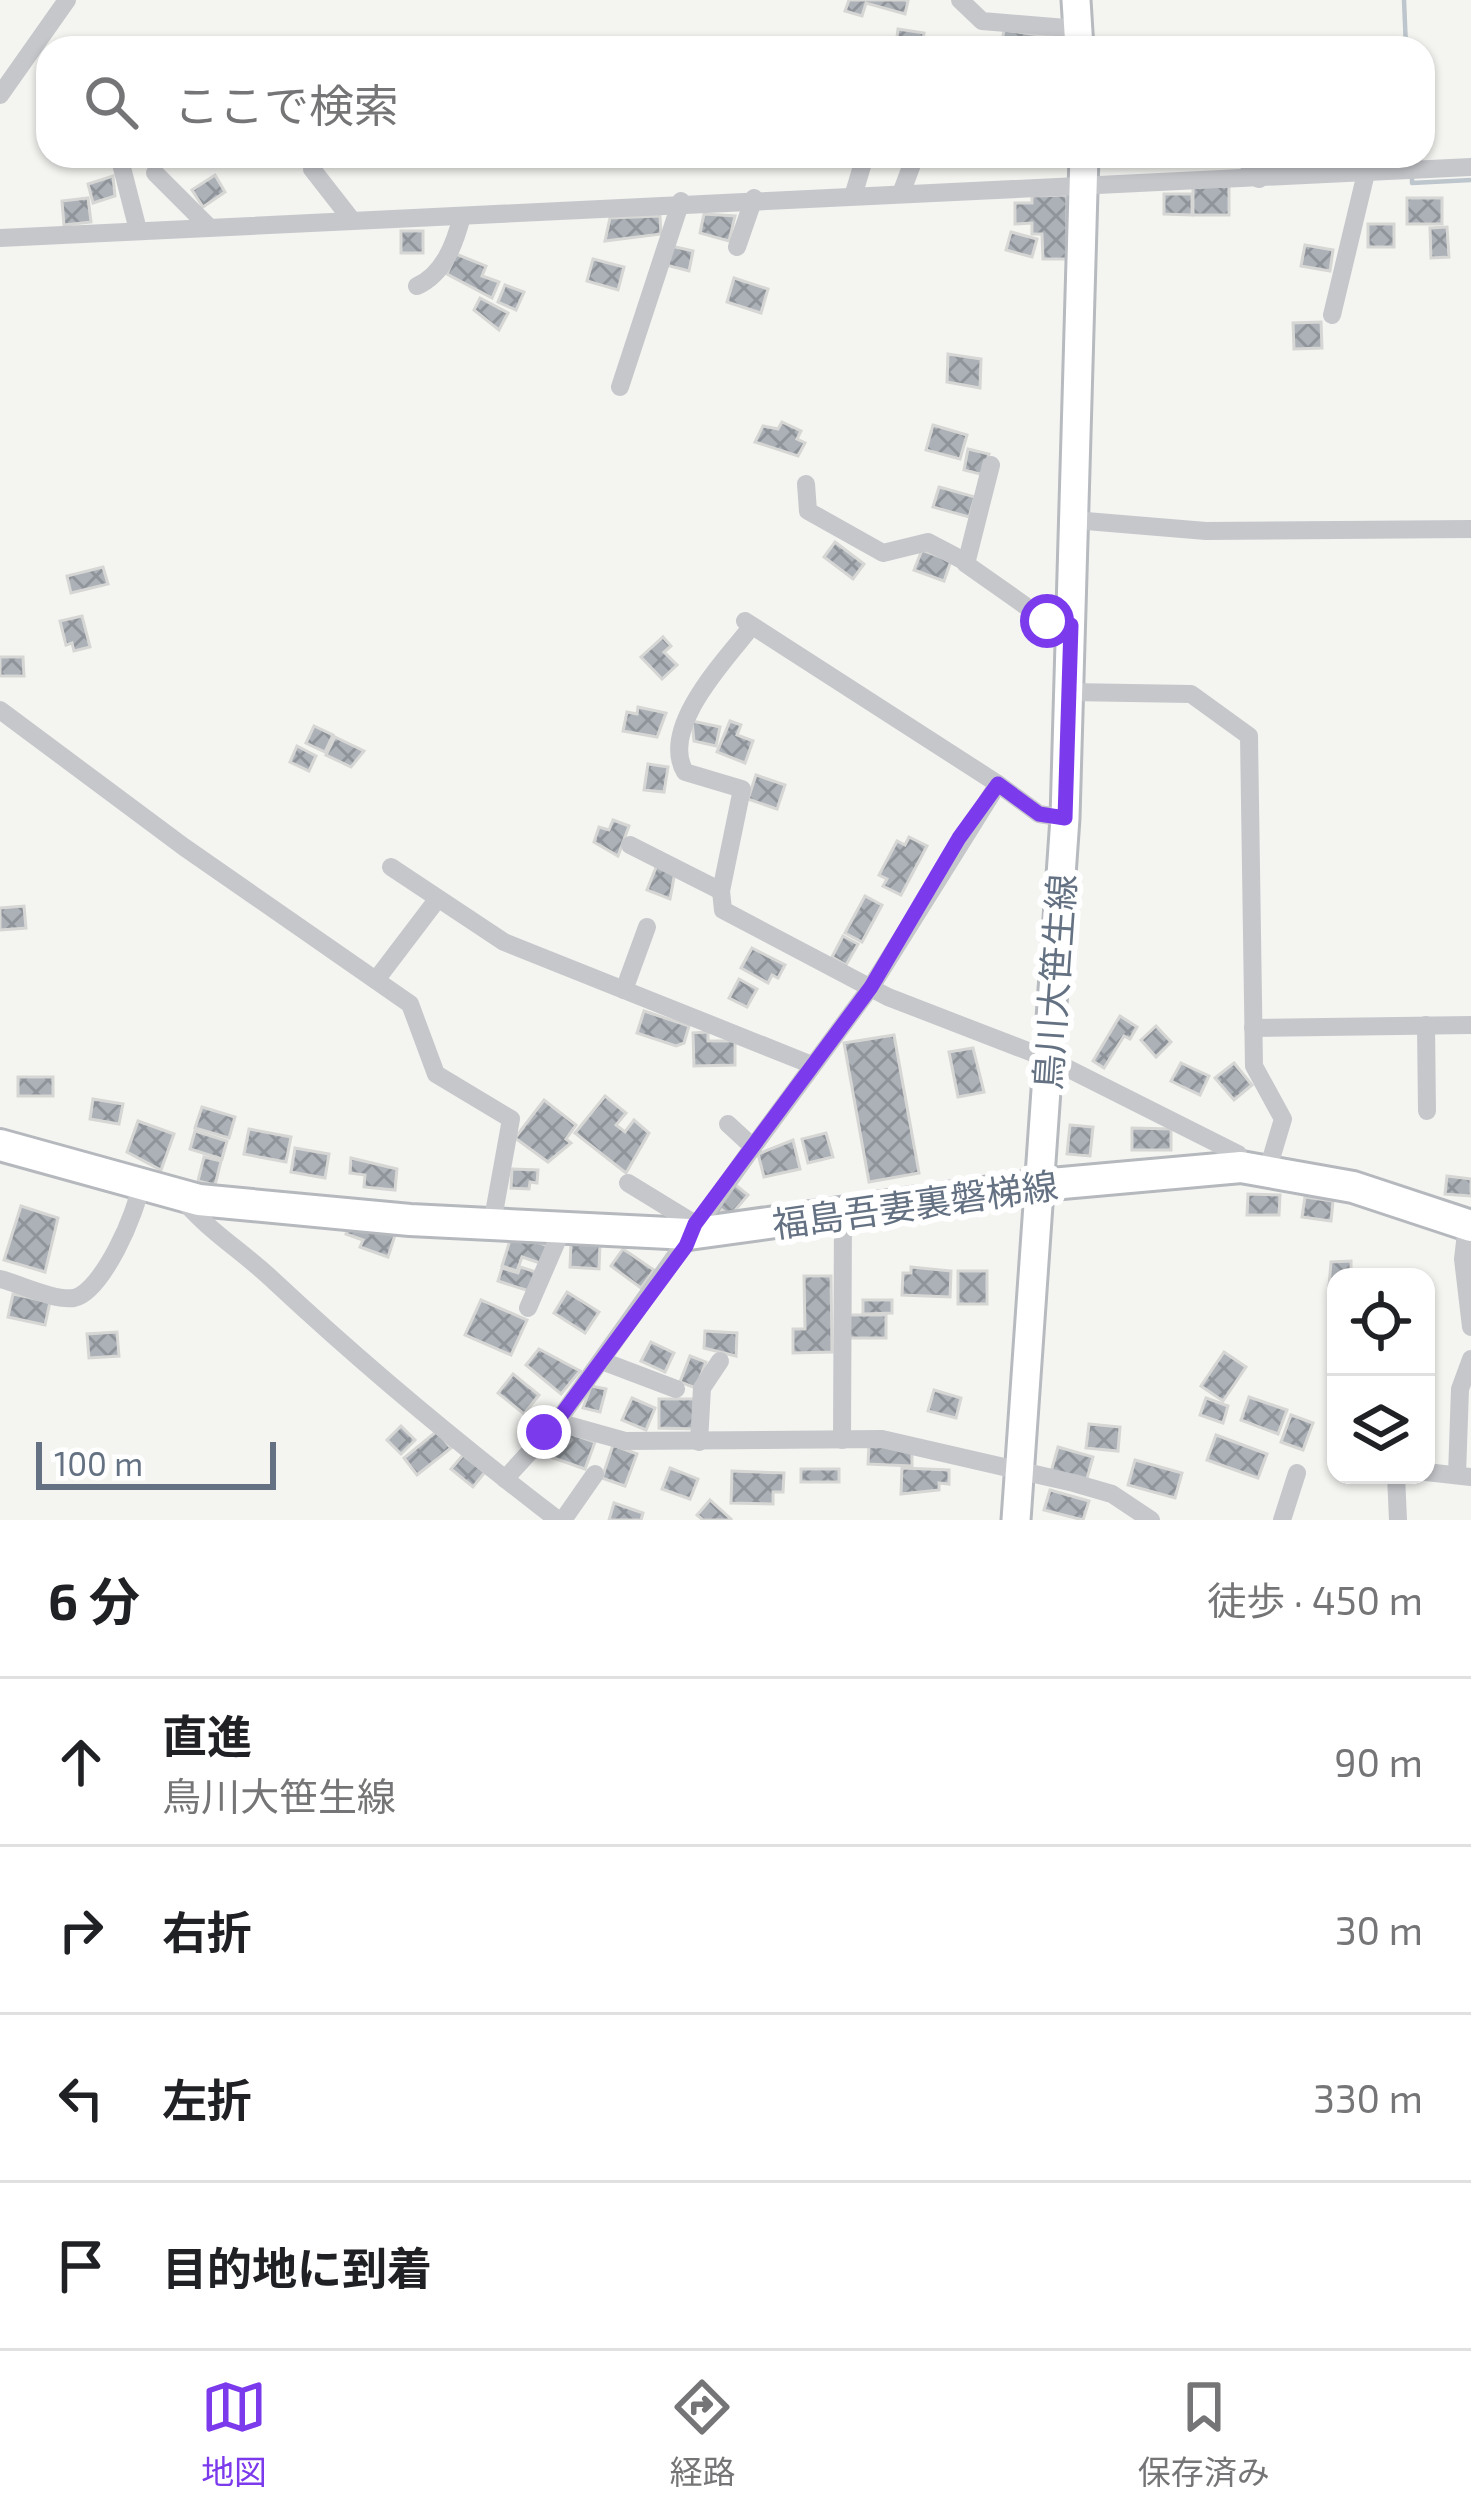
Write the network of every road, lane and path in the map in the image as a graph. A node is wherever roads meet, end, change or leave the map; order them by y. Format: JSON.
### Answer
{"nodes":[{"id":1,"x":68,"y":0,"type":"edge"},
{"id":2,"x":960,"y":0,"type":"edge"},
{"id":3,"x":1076,"y":0,"type":"edge"},
{"id":4,"x":42,"y":36,"type":"edge"},
{"id":5,"x":1050,"y":36,"type":"edge"},
{"id":6,"x":1081,"y":36,"type":"edge"},
{"id":7,"x":36,"y":45,"type":"edge"},
{"id":8,"x":0,"y":95,"type":"edge"},
{"id":9,"x":1471,"y":167,"type":"edge"},
{"id":10,"x":122,"y":168,"type":"edge"},
{"id":11,"x":862,"y":168,"type":"edge"},
{"id":12,"x":911,"y":168,"type":"edge"},
{"id":13,"x":1084,"y":168,"type":"edge"},
{"id":14,"x":1251,"y":168,"type":"edge"},
{"id":15,"x":312,"y":169,"type":"dead end"},
{"id":16,"x":155,"y":172,"type":"dead end"},
{"id":17,"x":1366,"y":173,"type":"junction"},
{"id":18,"x":1259,"y":179,"type":"junction"},
{"id":19,"x":1084,"y":185,"type":"junction"},
{"id":20,"x":902,"y":191,"type":"junction"},
{"id":21,"x":854,"y":193,"type":"junction"},
{"id":22,"x":754,"y":198,"type":"junction"},
{"id":23,"x":681,"y":201,"type":"junction"},
{"id":24,"x":462,"y":216,"type":"junction"},
{"id":25,"x":351,"y":219,"type":"junction"},
{"id":26,"x":208,"y":226,"type":"junction"},
{"id":27,"x":138,"y":230,"type":"junction"},
{"id":28,"x":0,"y":238,"type":"edge"},
{"id":29,"x":737,"y":247,"type":"dead end"},
{"id":30,"x":417,"y":286,"type":"dead end"},
{"id":31,"x":1332,"y":316,"type":"dead end"},
{"id":32,"x":620,"y":387,"type":"dead end"},
{"id":33,"x":991,"y":465,"type":"dead end"},
{"id":34,"x":806,"y":484,"type":"dead end"},
{"id":35,"x":1074,"y":520,"type":"junction"},
{"id":36,"x":1471,"y":529,"type":"edge"},
{"id":37,"x":967,"y":562,"type":"junction"},
{"id":38,"x":1071,"y":625,"type":"junction"},
{"id":39,"x":1070,"y":692,"type":"junction"},
{"id":40,"x":0,"y":710,"type":"edge"},
{"id":41,"x":998,"y":784,"type":"junction"},
{"id":42,"x":1065,"y":818,"type":"junction"},
{"id":43,"x":630,"y":845,"type":"dead end"},
{"id":44,"x":391,"y":867,"type":"dead end"},
{"id":45,"x":721,"y":891,"type":"junction"},
{"id":46,"x":436,"y":901,"type":"junction"},
{"id":47,"x":647,"y":927,"type":"dead end"},
{"id":48,"x":376,"y":980,"type":"junction"},
{"id":49,"x":871,"y":987,"type":"junction"},
{"id":50,"x":624,"y":990,"type":"junction"},
{"id":51,"x":1471,"y":1024,"type":"edge"},
{"id":52,"x":1426,"y":1025,"type":"junction"},
{"id":53,"x":1253,"y":1028,"type":"junction"},
{"id":54,"x":1051,"y":1060,"type":"junction"},
{"id":55,"x":812,"y":1065,"type":"junction"},
{"id":56,"x":1427,"y":1111,"type":"dead end"},
{"id":57,"x":728,"y":1124,"type":"dead end"},
{"id":58,"x":0,"y":1145,"type":"edge"},
{"id":59,"x":753,"y":1147,"type":"junction"},
{"id":60,"x":1255,"y":1168,"type":"junction"},
{"id":61,"x":628,"y":1183,"type":"dead end"},
{"id":62,"x":1040,"y":1185,"type":"junction"},
{"id":63,"x":140,"y":1186,"type":"junction"},
{"id":64,"x":179,"y":1195,"type":"junction"},
{"id":65,"x":843,"y":1214,"type":"junction"},
{"id":66,"x":492,"y":1224,"type":"junction"},
{"id":67,"x":1469,"y":1226,"type":"edge"},
{"id":68,"x":563,"y":1227,"type":"junction"},
{"id":69,"x":692,"y":1229,"type":"junction"},
{"id":70,"x":0,"y":1279,"type":"edge"},
{"id":71,"x":528,"y":1308,"type":"dead end"},
{"id":72,"x":1471,"y":1327,"type":"edge"},
{"id":73,"x":1471,"y":1359,"type":"edge"},
{"id":74,"x":602,"y":1360,"type":"junction"},
{"id":75,"x":720,"y":1360,"type":"dead end"},
{"id":76,"x":676,"y":1389,"type":"dead end"},
{"id":77,"x":557,"y":1421,"type":"junction"},
{"id":78,"x":842,"y":1440,"type":"junction"},
{"id":79,"x":699,"y":1442,"type":"junction"},
{"id":80,"x":1017,"y":1469,"type":"junction"},
{"id":81,"x":1297,"y":1473,"type":"dead end"},
{"id":82,"x":595,"y":1474,"type":"dead end"},
{"id":83,"x":1464,"y":1476,"type":"edge"},
{"id":84,"x":505,"y":1479,"type":"junction"},
{"id":85,"x":1396,"y":1484,"type":"edge"},
{"id":86,"x":561,"y":1520,"type":"edge"},
{"id":87,"x":1016,"y":1520,"type":"edge"},
{"id":88,"x":1151,"y":1520,"type":"edge"},
{"id":89,"x":1282,"y":1520,"type":"edge"},
{"id":90,"x":1398,"y":1520,"type":"edge"}],
"edges":[{"from":1,"to":4,"type":"street"},
{"from":2,"to":5,"type":"street"},
{"from":3,"to":6,"type":"street"},
{"from":7,"to":8,"type":"street"},
{"from":9,"to":17,"type":"street"},
{"from":10,"to":27,"type":"street"},
{"from":11,"to":21,"type":"street"},
{"from":12,"to":20,"type":"street"},
{"from":13,"to":19,"type":"street","name":"鳥川大笹生線"},
{"from":14,"to":18,"type":"street"},
{"from":15,"to":25,"type":"street"},
{"from":16,"to":26,"type":"street"},
{"from":17,"to":18,"type":"street"},
{"from":17,"to":31,"type":"street"},
{"from":18,"to":19,"type":"street"},
{"from":19,"to":20,"type":"street"},
{"from":19,"to":35,"type":"street","name":"鳥川大笹生線"},
{"from":20,"to":21,"type":"street"},
{"from":21,"to":22,"type":"street"},
{"from":22,"to":23,"type":"street"},
{"from":22,"to":29,"type":"street"},
{"from":23,"to":24,"type":"street"},
{"from":23,"to":32,"type":"street"},
{"from":24,"to":25,"type":"street"},
{"from":24,"to":30,"type":"street"},
{"from":25,"to":26,"type":"street"},
{"from":26,"to":27,"type":"street"},
{"from":27,"to":28,"type":"street"},
{"from":33,"to":37,"type":"street"},
{"from":34,"to":37,"type":"street"},
{"from":35,"to":36,"type":"street"},
{"from":35,"to":38,"type":"street","name":"鳥川大笹生線"},
{"from":37,"to":38,"type":"street"},
{"from":38,"to":39,"type":"street","name":"鳥川大笹生線"},
{"from":39,"to":42,"type":"street","name":"鳥川大笹生線"},
{"from":39,"to":53,"type":"street"},
{"from":40,"to":48,"type":"street"},
{"from":41,"to":42,"type":"street"},
{"from":41,"to":45,"type":"street"},
{"from":41,"to":49,"type":"street"},
{"from":42,"to":54,"type":"street","name":"鳥川大笹生線"},
{"from":43,"to":45,"type":"street"},
{"from":44,"to":46,"type":"street"},
{"from":45,"to":49,"type":"street"},
{"from":46,"to":48,"type":"street"},
{"from":46,"to":50,"type":"street"},
{"from":47,"to":50,"type":"street"},
{"from":48,"to":66,"type":"street"},
{"from":49,"to":54,"type":"street"},
{"from":49,"to":55,"type":"street"},
{"from":50,"to":55,"type":"street"},
{"from":51,"to":52,"type":"street"},
{"from":52,"to":53,"type":"street"},
{"from":52,"to":56,"type":"street"},
{"from":53,"to":60,"type":"street"},
{"from":54,"to":60,"type":"street"},
{"from":54,"to":62,"type":"street","name":"鳥川大笹生線"},
{"from":55,"to":59,"type":"street"},
{"from":57,"to":59,"type":"street"},
{"from":58,"to":63,"type":"main road","name":"福島吾妻裏磐梯線"},
{"from":59,"to":69,"type":"street"},
{"from":60,"to":62,"type":"main road","name":"福島吾妻裏磐梯線"},
{"from":60,"to":67,"type":"main road","name":"福島吾妻裏磐梯線"},
{"from":61,"to":69,"type":"street"},
{"from":62,"to":65,"type":"main road","name":"福島吾妻裏磐梯線"},
{"from":62,"to":80,"type":"street","name":"鳥川大笹生線"},
{"from":63,"to":64,"type":"main road","name":"福島吾妻裏磐梯線"},
{"from":63,"to":70,"type":"street"},
{"from":64,"to":66,"type":"main road","name":"福島吾妻裏磐梯線"},
{"from":64,"to":84,"type":"street"},
{"from":65,"to":69,"type":"main road","name":"福島吾妻裏磐梯線"},
{"from":65,"to":78,"type":"street"},
{"from":66,"to":68,"type":"main road","name":"福島吾妻裏磐梯線"},
{"from":67,"to":72,"type":"street"},
{"from":68,"to":69,"type":"main road","name":"福島吾妻裏磐梯線"},
{"from":68,"to":71,"type":"street"},
{"from":69,"to":74,"type":"street"},
{"from":73,"to":83,"type":"street"},
{"from":74,"to":76,"type":"street"},
{"from":74,"to":77,"type":"street"},
{"from":75,"to":79,"type":"street"},
{"from":77,"to":79,"type":"street"},
{"from":77,"to":84,"type":"street"},
{"from":78,"to":79,"type":"street"},
{"from":78,"to":80,"type":"street"},
{"from":80,"to":87,"type":"street","name":"鳥川大笹生線"},
{"from":80,"to":88,"type":"street"},
{"from":81,"to":89,"type":"street"},
{"from":82,"to":86,"type":"street"},
{"from":84,"to":86,"type":"street"},
{"from":85,"to":90,"type":"street"}]}
